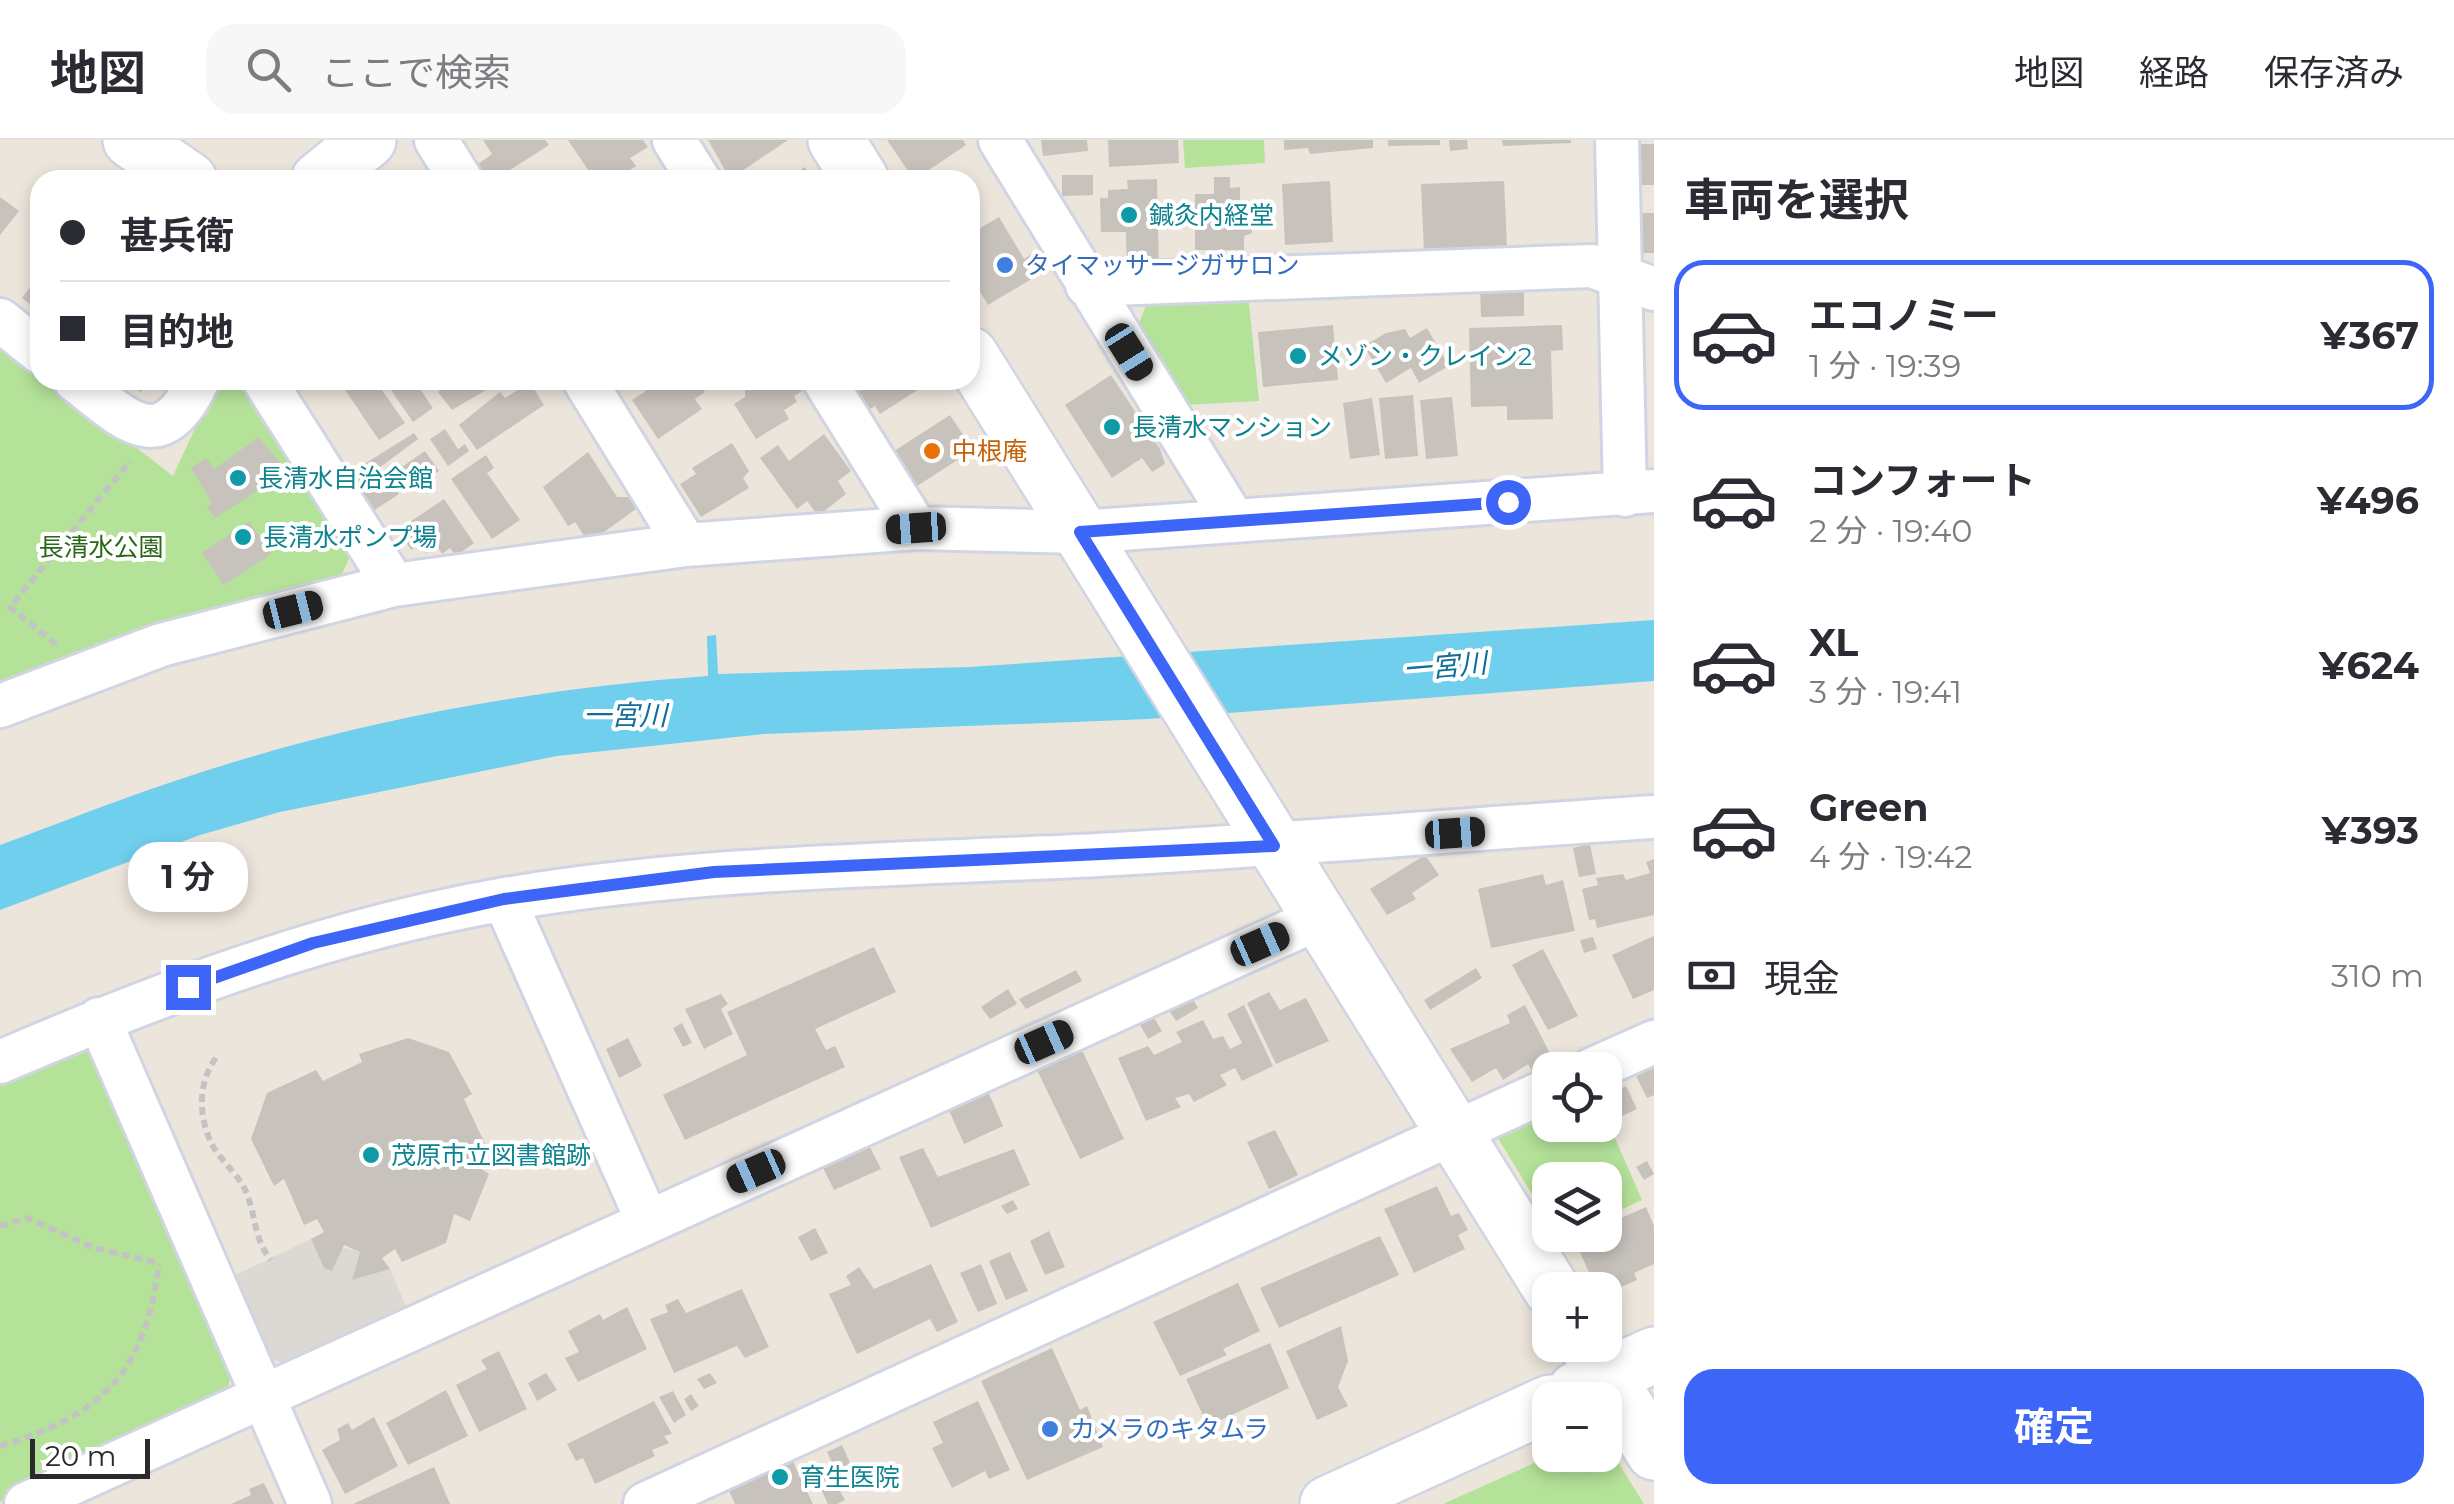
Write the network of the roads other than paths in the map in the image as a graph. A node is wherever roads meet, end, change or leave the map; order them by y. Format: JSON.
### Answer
{"nodes":[{"id":1,"x":130,"y":140,"type":"edge"},
{"id":2,"x":368,"y":140,"type":"edge"},
{"id":3,"x":436,"y":140,"type":"edge"},
{"id":4,"x":674,"y":140,"type":"edge"},
{"id":5,"x":836,"y":140,"type":"edge"},
{"id":6,"x":1000,"y":140,"type":"edge"},
{"id":7,"x":1617,"y":140,"type":"edge"},
{"id":8,"x":174,"y":170,"type":"edge"},
{"id":9,"x":332,"y":170,"type":"edge"},
{"id":10,"x":455,"y":170,"type":"edge"},
{"id":11,"x":693,"y":170,"type":"edge"},
{"id":12,"x":855,"y":170,"type":"edge"},
{"id":13,"x":1637,"y":284,"type":"edge"},
{"id":14,"x":1087,"y":285,"type":"junction"},
{"id":15,"x":0,"y":320,"type":"edge"},
{"id":16,"x":30,"y":344,"type":"edge"},
{"id":17,"x":980,"y":371,"type":"edge"},
{"id":18,"x":89,"y":390,"type":"edge"},
{"id":19,"x":193,"y":390,"type":"edge"},
{"id":20,"x":270,"y":390,"type":"edge"},
{"id":21,"x":590,"y":390,"type":"edge"},
{"id":22,"x":830,"y":390,"type":"edge"},
{"id":23,"x":1640,"y":493,"type":"edge"},
{"id":24,"x":1234,"y":521,"type":"junction"},
{"id":25,"x":916,"y":528,"type":"junction"},
{"id":26,"x":686,"y":545,"type":"junction"},
{"id":27,"x":1090,"y":549,"type":"junction"},
{"id":28,"x":394,"y":585,"type":"junction"},
{"id":29,"x":0,"y":706,"type":"edge"},
{"id":30,"x":1654,"y":817,"type":"edge"},
{"id":31,"x":1264,"y":829,"type":"junction"},
{"id":32,"x":504,"y":899,"type":"junction"},
{"id":33,"x":1319,"y":918,"type":"junction"},
{"id":34,"x":99,"y":1019,"type":"junction"},
{"id":35,"x":1654,"y":1042,"type":"edge"},
{"id":36,"x":1622,"y":1056,"type":"edge"},
{"id":37,"x":0,"y":1062,"type":"edge"},
{"id":38,"x":1532,"y":1096,"type":"edge"},
{"id":39,"x":1453,"y":1132,"type":"junction"},
{"id":40,"x":647,"y":1220,"type":"junction"},
{"id":41,"x":1541,"y":1272,"type":"edge"},
{"id":42,"x":1612,"y":1362,"type":"edge"},
{"id":43,"x":1617,"y":1362,"type":"edge"},
{"id":44,"x":1582,"y":1382,"type":"edge"},
{"id":45,"x":262,"y":1398,"type":"junction"},
{"id":46,"x":1532,"y":1411,"type":"edge"},
{"id":47,"x":1654,"y":1452,"type":"edge"},
{"id":48,"x":26,"y":1504,"type":"edge"},
{"id":49,"x":310,"y":1504,"type":"edge"},
{"id":50,"x":645,"y":1504,"type":"edge"},
{"id":51,"x":1328,"y":1504,"type":"edge"}],
"edges":[{"from":1,"to":8,"type":"street"},
{"from":2,"to":9,"type":"street"},
{"from":3,"to":10,"type":"street"},
{"from":4,"to":11,"type":"street"},
{"from":5,"to":12,"type":"street"},
{"from":6,"to":14,"type":"street"},
{"from":7,"to":13,"type":"street"},
{"from":13,"to":14,"type":"street"},
{"from":13,"to":23,"type":"street"},
{"from":14,"to":24,"type":"street"},
{"from":15,"to":16,"type":"street"},
{"from":17,"to":27,"type":"street"},
{"from":18,"to":19,"type":"street"},
{"from":20,"to":28,"type":"street"},
{"from":21,"to":26,"type":"street"},
{"from":22,"to":25,"type":"street"},
{"from":23,"to":24,"type":"street"},
{"from":24,"to":27,"type":"street"},
{"from":25,"to":26,"type":"street"},
{"from":25,"to":27,"type":"street"},
{"from":26,"to":28,"type":"street"},
{"from":27,"to":31,"type":"street"},
{"from":28,"to":29,"type":"street"},
{"from":30,"to":31,"type":"street"},
{"from":31,"to":32,"type":"street"},
{"from":31,"to":33,"type":"street"},
{"from":32,"to":34,"type":"street"},
{"from":32,"to":40,"type":"street"},
{"from":33,"to":39,"type":"street"},
{"from":33,"to":40,"type":"street"},
{"from":34,"to":37,"type":"street"},
{"from":34,"to":45,"type":"street"},
{"from":35,"to":36,"type":"street"},
{"from":38,"to":39,"type":"street"},
{"from":39,"to":41,"type":"street"},
{"from":39,"to":50,"type":"street"},
{"from":40,"to":45,"type":"street"},
{"from":42,"to":44,"type":"street"},
{"from":43,"to":47,"type":"street"},
{"from":45,"to":48,"type":"street"},
{"from":45,"to":49,"type":"street"},
{"from":46,"to":51,"type":"street"}]}
